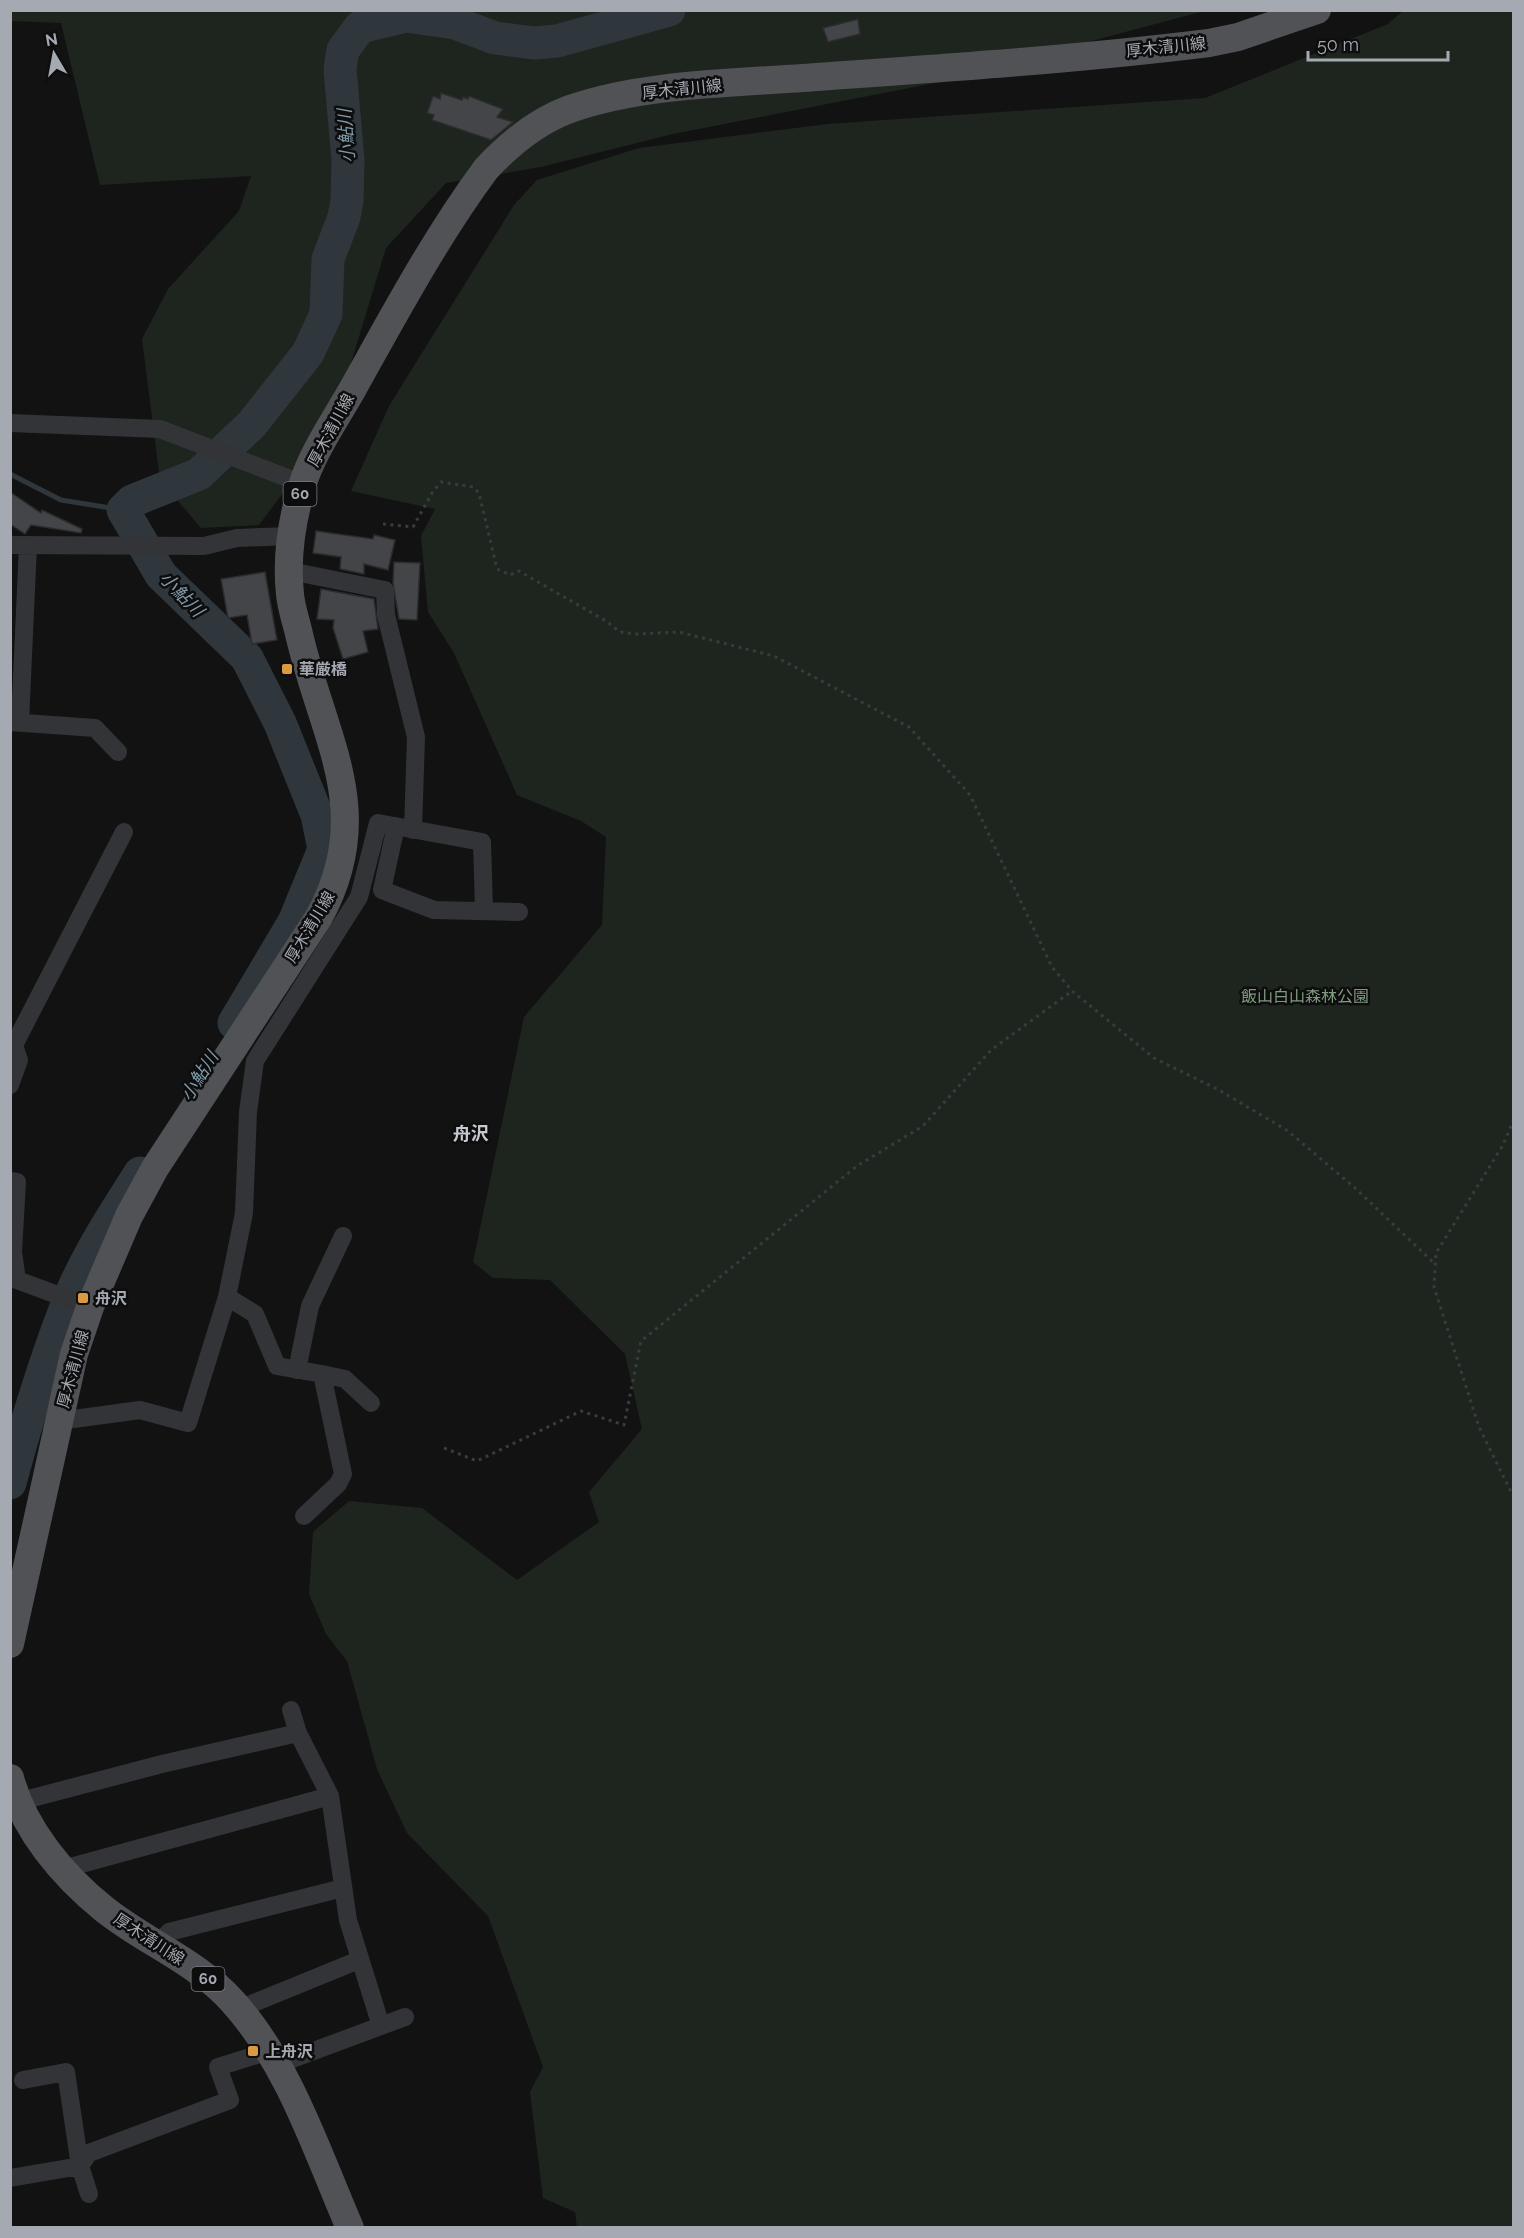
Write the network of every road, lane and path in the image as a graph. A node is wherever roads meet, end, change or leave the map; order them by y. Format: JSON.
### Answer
{"nodes":[{"id":1,"x":1317,"y":10,"type":"edge"},
{"id":2,"x":10,"y":423,"type":"edge"},
{"id":3,"x":303,"y":484,"type":"junction"},
{"id":4,"x":383,"y":524,"type":"dead end"},
{"id":5,"x":291,"y":536,"type":"junction"},
{"id":6,"x":19,"y":545,"type":"edge"},
{"id":7,"x":290,"y":571,"type":"junction"},
{"id":8,"x":15,"y":722,"type":"edge"},
{"id":9,"x":118,"y":752,"type":"dead end"},
{"id":10,"x":404,"y":828,"type":"junction"},
{"id":11,"x":124,"y":832,"type":"dead end"},
{"id":12,"x":484,"y":910,"type":"junction"},
{"id":13,"x":519,"y":912,"type":"dead end"},
{"id":14,"x":328,"y":924,"type":"junction"},
{"id":15,"x":1072,"y":991,"type":"junction"},
{"id":16,"x":12,"y":1045,"type":"edge"},
{"id":17,"x":10,"y":1085,"type":"edge"},
{"id":18,"x":1514,"y":1119,"type":"edge"},
{"id":19,"x":10,"y":1181,"type":"edge"},
{"id":20,"x":343,"y":1236,"type":"dead end"},
{"id":21,"x":1435,"y":1264,"type":"junction"},
{"id":22,"x":227,"y":1297,"type":"junction"},
{"id":23,"x":83,"y":1304,"type":"junction"},
{"id":24,"x":297,"y":1370,"type":"junction"},
{"id":25,"x":322,"y":1374,"type":"junction"},
{"id":26,"x":371,"y":1403,"type":"dead end"},
{"id":27,"x":59,"y":1421,"type":"junction"},
{"id":28,"x":444,"y":1448,"type":"dead end"},
{"id":29,"x":1514,"y":1498,"type":"edge"},
{"id":30,"x":304,"y":1516,"type":"dead end"},
{"id":31,"x":10,"y":1644,"type":"edge"},
{"id":32,"x":291,"y":1710,"type":"dead end"},
{"id":33,"x":298,"y":1733,"type":"junction"},
{"id":34,"x":14,"y":1790,"type":"edge"},
{"id":35,"x":330,"y":1796,"type":"junction"},
{"id":36,"x":63,"y":1869,"type":"junction"},
{"id":37,"x":343,"y":1888,"type":"junction"},
{"id":38,"x":158,"y":1944,"type":"junction"},
{"id":39,"x":359,"y":1960,"type":"junction"},
{"id":40,"x":239,"y":2009,"type":"junction"},
{"id":41,"x":405,"y":2017,"type":"dead end"},
{"id":42,"x":381,"y":2026,"type":"junction"},
{"id":43,"x":272,"y":2058,"type":"junction"},
{"id":44,"x":23,"y":2080,"type":"dead end"},
{"id":45,"x":80,"y":2166,"type":"junction"},
{"id":46,"x":10,"y":2178,"type":"edge"},
{"id":47,"x":89,"y":2194,"type":"dead end"},
{"id":48,"x":350,"y":2228,"type":"edge"}],
"edges":[{"from":1,"to":3,"type":"main road","name":"厚木清川線","number":"60"},
{"from":2,"to":3,"type":"street"},
{"from":3,"to":5,"type":"main road","name":"厚木清川線","number":"60"},
{"from":4,"to":15,"type":"path"},
{"from":5,"to":6,"type":"street"},
{"from":5,"to":7,"type":"main road","name":"厚木清川線","number":"60"},
{"from":6,"to":8,"type":"street"},
{"from":7,"to":10,"type":"street"},
{"from":7,"to":14,"type":"main road","name":"厚木清川線","number":"60"},
{"from":8,"to":9,"type":"street"},
{"from":10,"to":12,"type":"street"},
{"from":10,"to":12,"type":"street"},
{"from":10,"to":14,"type":"street"},
{"from":11,"to":16,"type":"street"},
{"from":12,"to":13,"type":"street"},
{"from":14,"to":22,"type":"street"},
{"from":14,"to":23,"type":"main road","name":"厚木清川線","number":"60"},
{"from":15,"to":21,"type":"path"},
{"from":15,"to":28,"type":"path"},
{"from":16,"to":17,"type":"street"},
{"from":18,"to":21,"type":"path"},
{"from":19,"to":23,"type":"street"},
{"from":20,"to":24,"type":"street"},
{"from":21,"to":29,"type":"path"},
{"from":22,"to":24,"type":"street"},
{"from":22,"to":27,"type":"street"},
{"from":23,"to":27,"type":"main road","name":"厚木清川線","number":"60"},
{"from":24,"to":25,"type":"street"},
{"from":25,"to":26,"type":"street"},
{"from":25,"to":30,"type":"street"},
{"from":27,"to":31,"type":"main road","name":"厚木清川線","number":"60"},
{"from":32,"to":33,"type":"street"},
{"from":33,"to":34,"type":"street"},
{"from":33,"to":35,"type":"street"},
{"from":34,"to":36,"type":"main road","name":"厚木清川線","number":"60"},
{"from":35,"to":36,"type":"street"},
{"from":35,"to":37,"type":"street"},
{"from":36,"to":38,"type":"main road","name":"厚木清川線","number":"60"},
{"from":37,"to":38,"type":"street"},
{"from":37,"to":39,"type":"street"},
{"from":38,"to":40,"type":"main road","name":"厚木清川線","number":"60"},
{"from":39,"to":40,"type":"street"},
{"from":39,"to":42,"type":"street"},
{"from":40,"to":43,"type":"main road","name":"厚木清川線","number":"60"},
{"from":41,"to":42,"type":"street"},
{"from":42,"to":43,"type":"street"},
{"from":43,"to":45,"type":"street"},
{"from":43,"to":48,"type":"main road","name":"厚木清川線","number":"60"},
{"from":44,"to":45,"type":"street"},
{"from":45,"to":46,"type":"street"},
{"from":45,"to":47,"type":"street"}]}
